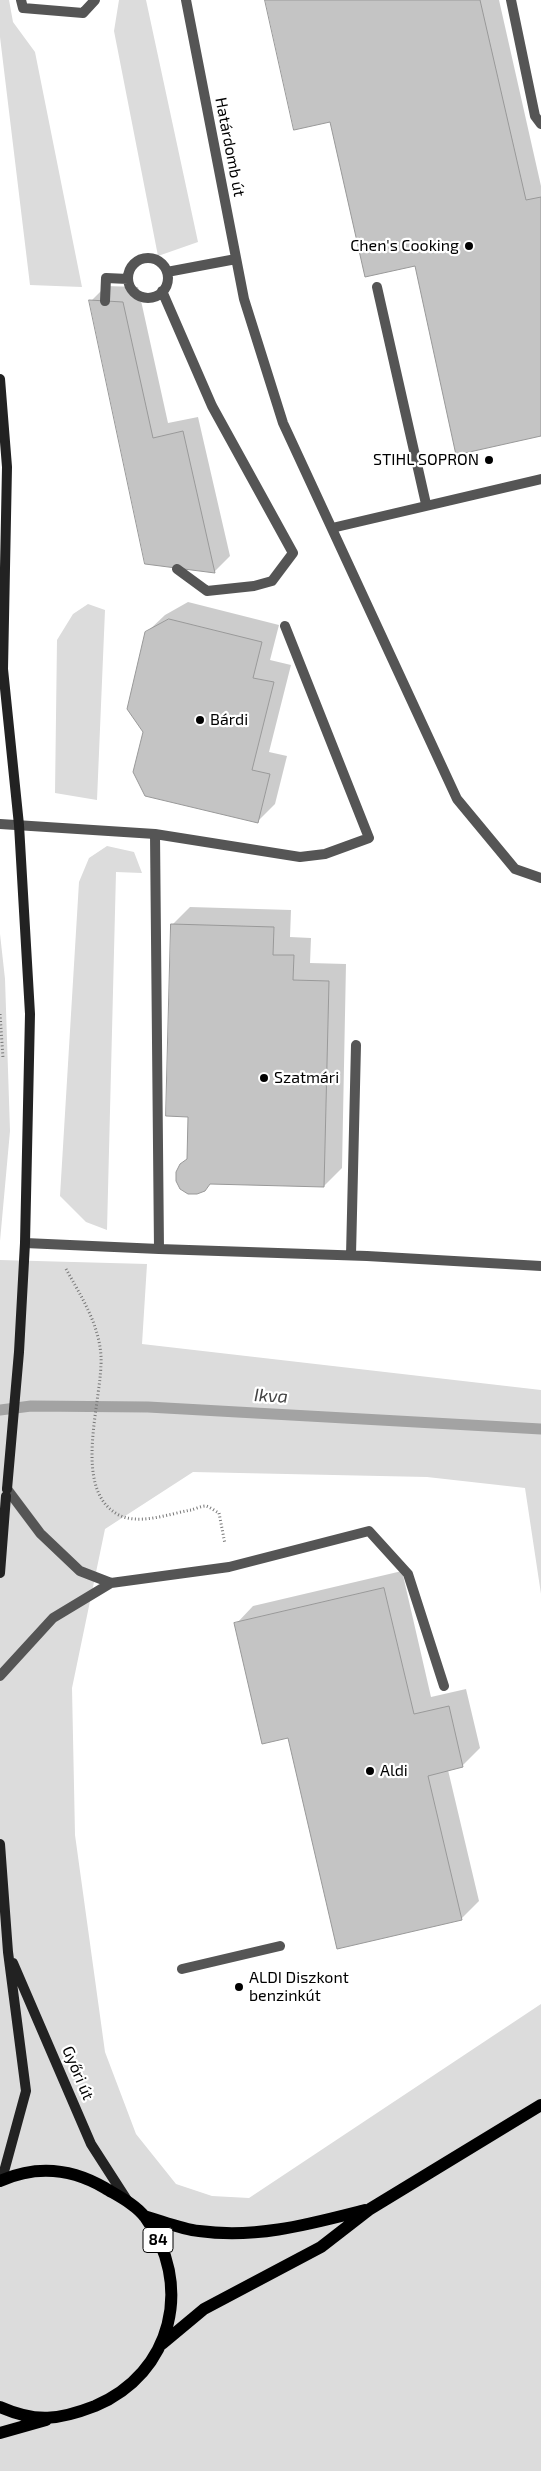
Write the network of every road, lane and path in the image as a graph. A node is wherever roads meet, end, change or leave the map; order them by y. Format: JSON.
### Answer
{"nodes":[{"id":1,"x":21,"y":0,"type":"edge"},
{"id":2,"x":95,"y":0,"type":"edge"},
{"id":3,"x":186,"y":0,"type":"edge"},
{"id":4,"x":511,"y":0,"type":"edge"},
{"id":5,"x":541,"y":124,"type":"edge"},
{"id":6,"x":236,"y":259,"type":"junction"},
{"id":7,"x":167,"y":272,"type":"junction"},
{"id":8,"x":128,"y":279,"type":"junction"},
{"id":9,"x":377,"y":286,"type":"dead end"},
{"id":10,"x":162,"y":291,"type":"junction"},
{"id":11,"x":105,"y":301,"type":"dead end"},
{"id":12,"x":0,"y":379,"type":"edge"},
{"id":13,"x":541,"y":479,"type":"edge"},
{"id":14,"x":426,"y":504,"type":"junction"},
{"id":15,"x":332,"y":528,"type":"junction"},
{"id":16,"x":177,"y":569,"type":"dead end"},
{"id":17,"x":285,"y":626,"type":"dead end"},
{"id":18,"x":0,"y":655,"type":"edge"},
{"id":19,"x":3,"y":669,"type":"junction"},
{"id":20,"x":0,"y":824,"type":"edge"},
{"id":21,"x":19,"y":825,"type":"junction"},
{"id":22,"x":155,"y":834,"type":"junction"},
{"id":23,"x":541,"y":878,"type":"edge"},
{"id":24,"x":356,"y":1045,"type":"dead end"},
{"id":25,"x":26,"y":1243,"type":"junction"},
{"id":26,"x":52,"y":1244,"type":"junction"},
{"id":27,"x":159,"y":1249,"type":"junction"},
{"id":28,"x":351,"y":1255,"type":"junction"},
{"id":29,"x":541,"y":1266,"type":"edge"},
{"id":30,"x":4,"y":1494,"type":"edge"},
{"id":31,"x":229,"y":1567,"type":"junction"},
{"id":32,"x":0,"y":1573,"type":"edge"},
{"id":33,"x":111,"y":1583,"type":"junction"},
{"id":34,"x":0,"y":1676,"type":"edge"},
{"id":35,"x":444,"y":1686,"type":"dead end"},
{"id":36,"x":0,"y":1844,"type":"edge"},
{"id":37,"x":280,"y":1946,"type":"dead end"},
{"id":38,"x":8,"y":1952,"type":"junction"},
{"id":39,"x":182,"y":1969,"type":"dead end"},
{"id":40,"x":541,"y":2106,"type":"edge"},
{"id":41,"x":1,"y":2180,"type":"edge"},
{"id":42,"x":127,"y":2201,"type":"junction"},
{"id":43,"x":370,"y":2209,"type":"junction"},
{"id":44,"x":144,"y":2216,"type":"junction"},
{"id":45,"x":162,"y":2344,"type":"junction"},
{"id":46,"x":0,"y":2407,"type":"edge"},
{"id":47,"x":51,"y":2419,"type":"junction"},
{"id":48,"x":0,"y":2434,"type":"edge"}],
"edges":[{"from":1,"to":2,"type":"lane"},
{"from":3,"to":6,"type":"lane","name":"Határdomb út"},
{"from":4,"to":5,"type":"lane"},
{"from":6,"to":7,"type":"lane"},
{"from":6,"to":15,"type":"lane","name":"Határdomb út"},
{"from":7,"to":8,"type":"lane"},
{"from":7,"to":10,"type":"lane"},
{"from":8,"to":10,"type":"lane"},
{"from":8,"to":11,"type":"lane"},
{"from":9,"to":14,"type":"lane"},
{"from":10,"to":16,"type":"lane"},
{"from":12,"to":19,"type":"main road"},
{"from":13,"to":14,"type":"lane"},
{"from":14,"to":15,"type":"lane"},
{"from":15,"to":23,"type":"lane","name":"Határdomb út"},
{"from":17,"to":22,"type":"lane"},
{"from":18,"to":19,"type":"main road"},
{"from":19,"to":21,"type":"main road"},
{"from":20,"to":21,"type":"lane"},
{"from":21,"to":22,"type":"lane"},
{"from":21,"to":25,"type":"main road"},
{"from":22,"to":27,"type":"lane"},
{"from":24,"to":28,"type":"lane"},
{"from":25,"to":26,"type":"lane"},
{"from":25,"to":30,"type":"main road"},
{"from":26,"to":27,"type":"lane"},
{"from":26,"to":31,"type":"path"},
{"from":27,"to":28,"type":"lane"},
{"from":28,"to":29,"type":"lane"},
{"from":30,"to":32,"type":"main road"},
{"from":30,"to":33,"type":"lane"},
{"from":31,"to":33,"type":"lane"},
{"from":31,"to":35,"type":"lane"},
{"from":33,"to":34,"type":"lane"},
{"from":36,"to":38,"type":"main road","name":"Győri út"},
{"from":37,"to":39,"type":"lane"},
{"from":38,"to":41,"type":"main road","name":"Győri út"},
{"from":38,"to":42,"type":"main road","name":"Győri út"},
{"from":40,"to":43,"type":"main road","number":"84"},
{"from":41,"to":42,"type":"main road","number":"84"},
{"from":42,"to":44,"type":"main road","number":"84"},
{"from":43,"to":44,"type":"main road","number":"84"},
{"from":43,"to":45,"type":"main road","number":"84"},
{"from":44,"to":45,"type":"main road","number":"84"},
{"from":45,"to":47,"type":"main road","number":"84"},
{"from":46,"to":47,"type":"main road","number":"84"},
{"from":47,"to":48,"type":"main road","number":"84"}]}
